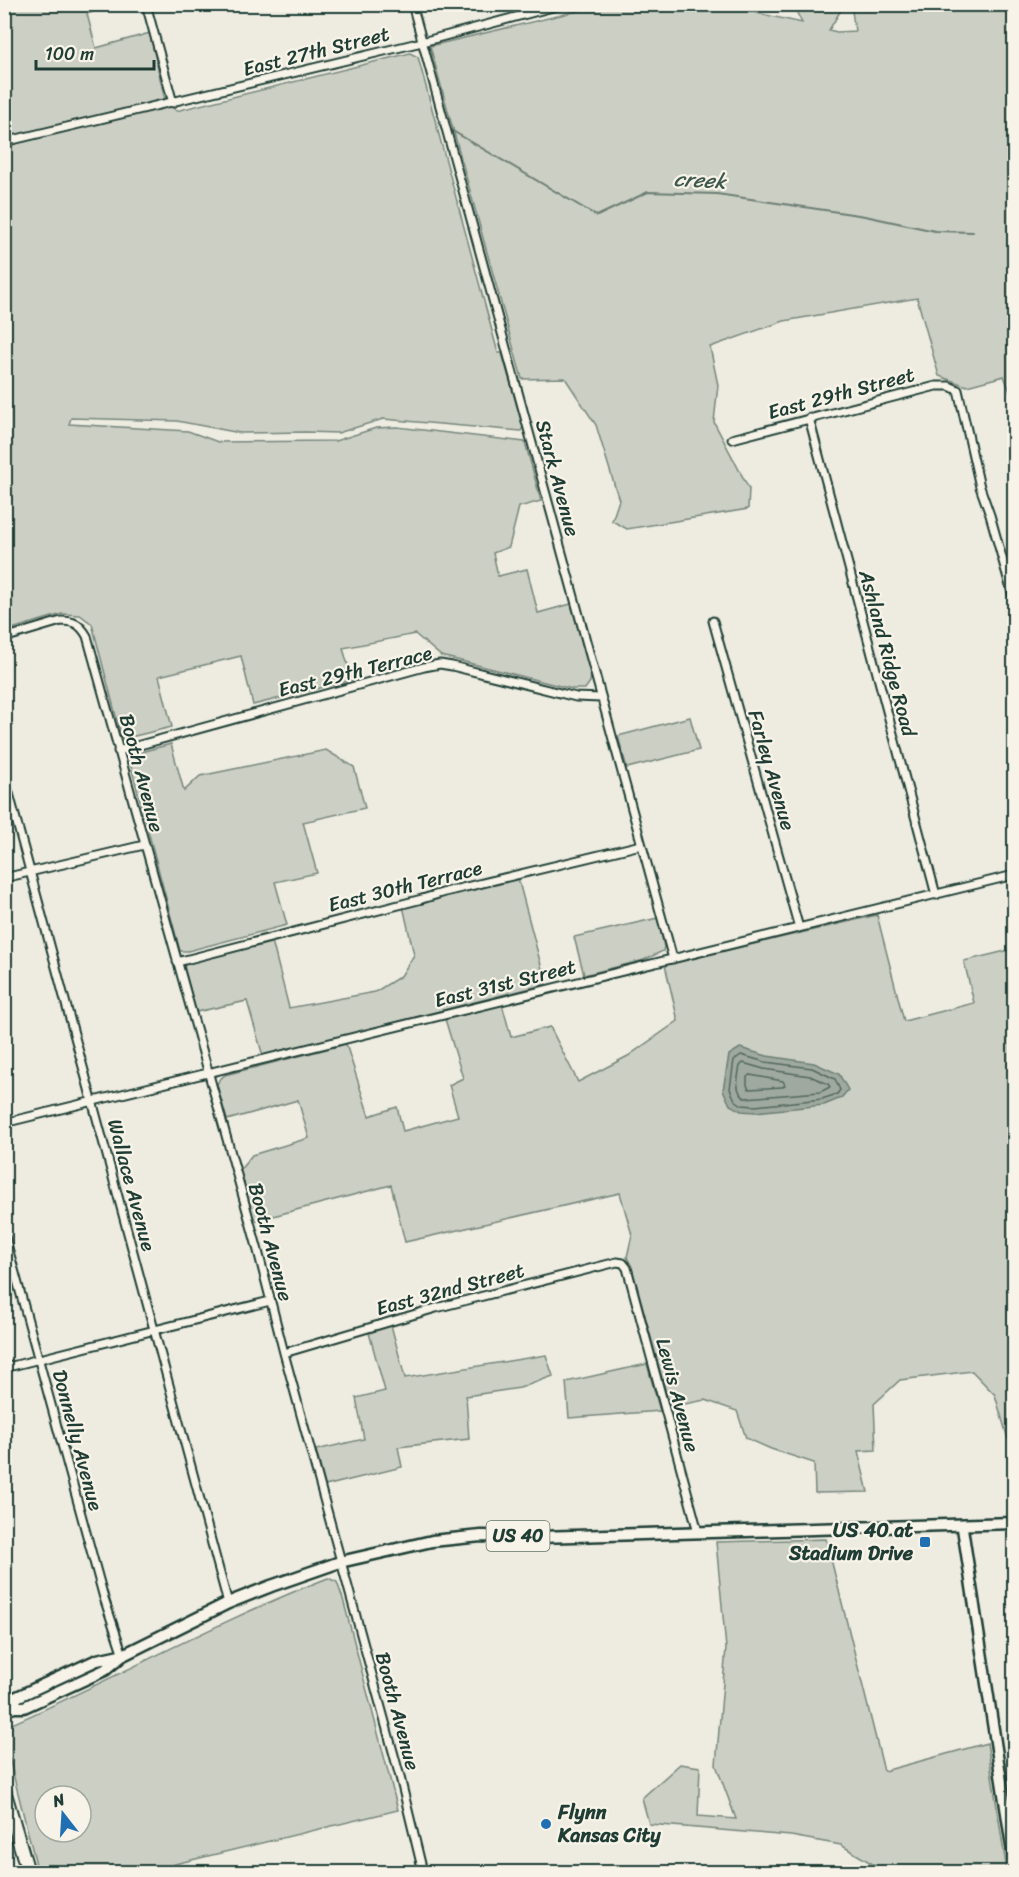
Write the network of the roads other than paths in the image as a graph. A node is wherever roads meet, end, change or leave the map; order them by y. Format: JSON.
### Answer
{"nodes":[{"id":1,"x":146,"y":4,"type":"edge"},
{"id":2,"x":412,"y":4,"type":"edge"},
{"id":3,"x":564,"y":4,"type":"edge"},
{"id":4,"x":422,"y":42,"type":"junction"},
{"id":5,"x":173,"y":103,"type":"junction"},
{"id":6,"x":4,"y":142,"type":"edge"},
{"id":7,"x":809,"y":418,"type":"junction"},
{"id":8,"x":732,"y":439,"type":"dead end"},
{"id":9,"x":1014,"y":600,"type":"edge"},
{"id":10,"x":713,"y":621,"type":"dead end"},
{"id":11,"x":4,"y":638,"type":"edge"},
{"id":12,"x":601,"y":698,"type":"junction"},
{"id":13,"x":118,"y":751,"type":"junction"},
{"id":14,"x":4,"y":774,"type":"edge"},
{"id":15,"x":144,"y":845,"type":"junction"},
{"id":16,"x":641,"y":845,"type":"junction"},
{"id":17,"x":31,"y":872,"type":"junction"},
{"id":18,"x":1014,"y":875,"type":"edge"},
{"id":19,"x":4,"y":878,"type":"edge"},
{"id":20,"x":936,"y":895,"type":"junction"},
{"id":21,"x":799,"y":928,"type":"junction"},
{"id":22,"x":673,"y":959,"type":"junction"},
{"id":23,"x":177,"y":962,"type":"junction"},
{"id":24,"x":208,"y":1074,"type":"junction"},
{"id":25,"x":92,"y":1102,"type":"junction"},
{"id":26,"x":4,"y":1123,"type":"edge"},
{"id":27,"x":4,"y":1233,"type":"edge"},
{"id":28,"x":626,"y":1266,"type":"joint"},
{"id":29,"x":270,"y":1301,"type":"junction"},
{"id":30,"x":154,"y":1330,"type":"junction"},
{"id":31,"x":284,"y":1353,"type":"junction"},
{"id":32,"x":39,"y":1359,"type":"junction"},
{"id":33,"x":4,"y":1368,"type":"edge"},
{"id":34,"x":1014,"y":1522,"type":"edge"},
{"id":35,"x":962,"y":1525,"type":"junction"},
{"id":36,"x":698,"y":1532,"type":"junction"},
{"id":37,"x":340,"y":1562,"type":"junction"},
{"id":38,"x":228,"y":1603,"type":"junction"},
{"id":39,"x":123,"y":1655,"type":"junction"},
{"id":40,"x":4,"y":1693,"type":"edge"},
{"id":41,"x":8,"y":1709,"type":"edge"},
{"id":42,"x":4,"y":1790,"type":"edge"},
{"id":43,"x":1014,"y":1859,"type":"edge"},
{"id":44,"x":28,"y":1872,"type":"edge"},
{"id":45,"x":423,"y":1872,"type":"edge"}],
"edges":[{"from":1,"to":5,"type":"street"},
{"from":2,"to":4,"type":"street","name":"Stark Avenue"},
{"from":3,"to":4,"type":"street","name":"East 27th Street"},
{"from":4,"to":5,"type":"street","name":"East 27th Street"},
{"from":4,"to":12,"type":"street","name":"Stark Avenue"},
{"from":5,"to":6,"type":"street","name":"East 27th Street"},
{"from":7,"to":8,"type":"street","name":"East 29th Street"},
{"from":7,"to":9,"type":"street","name":"East 29th Street"},
{"from":7,"to":20,"type":"street","name":"Ashland Ridge Road"},
{"from":10,"to":21,"type":"street","name":"Farley Avenue"},
{"from":11,"to":13,"type":"street","name":"Booth Avenue"},
{"from":12,"to":13,"type":"street","name":"East 29th Terrace"},
{"from":12,"to":16,"type":"street","name":"Stark Avenue"},
{"from":13,"to":15,"type":"street","name":"Booth Avenue"},
{"from":14,"to":17,"type":"street","name":"Wallace Avenue"},
{"from":15,"to":17,"type":"street"},
{"from":15,"to":23,"type":"street","name":"Booth Avenue"},
{"from":16,"to":22,"type":"street","name":"Stark Avenue"},
{"from":16,"to":23,"type":"street","name":"East 30th Terrace"},
{"from":17,"to":19,"type":"street"},
{"from":17,"to":25,"type":"street","name":"Wallace Avenue"},
{"from":18,"to":20,"type":"street","name":"East 31st Street"},
{"from":20,"to":21,"type":"street","name":"East 31st Street"},
{"from":21,"to":22,"type":"street","name":"East 31st Street"},
{"from":22,"to":24,"type":"street","name":"East 31st Street"},
{"from":23,"to":24,"type":"street","name":"Booth Avenue"},
{"from":24,"to":25,"type":"street","name":"East 31st Street"},
{"from":24,"to":29,"type":"street","name":"Booth Avenue"},
{"from":25,"to":26,"type":"street","name":"East 31st Street"},
{"from":25,"to":30,"type":"street","name":"Wallace Avenue"},
{"from":27,"to":32,"type":"street","name":"Donnelly Avenue"},
{"from":28,"to":31,"type":"street","name":"East 32nd Street"},
{"from":28,"to":36,"type":"street","name":"Lewis Avenue"},
{"from":29,"to":30,"type":"street"},
{"from":29,"to":31,"type":"street","name":"Booth Avenue"},
{"from":30,"to":32,"type":"street"},
{"from":30,"to":38,"type":"street","name":"Wallace Avenue"},
{"from":31,"to":37,"type":"street","name":"Booth Avenue"},
{"from":32,"to":33,"type":"street"},
{"from":32,"to":39,"type":"street","name":"Donnelly Avenue"},
{"from":34,"to":35,"type":"main road","number":"US 40"},
{"from":35,"to":36,"type":"main road","number":"US 40"},
{"from":35,"to":43,"type":"main road"},
{"from":36,"to":37,"type":"main road","number":"US 40"},
{"from":37,"to":38,"type":"main road","number":"US 40"},
{"from":37,"to":45,"type":"street","name":"Booth Avenue"},
{"from":38,"to":39,"type":"main road","number":"US 40"},
{"from":39,"to":41,"type":"main road","number":"US 40"},
{"from":40,"to":41,"type":"highway"},
{"from":42,"to":44,"type":"highway"}]}
